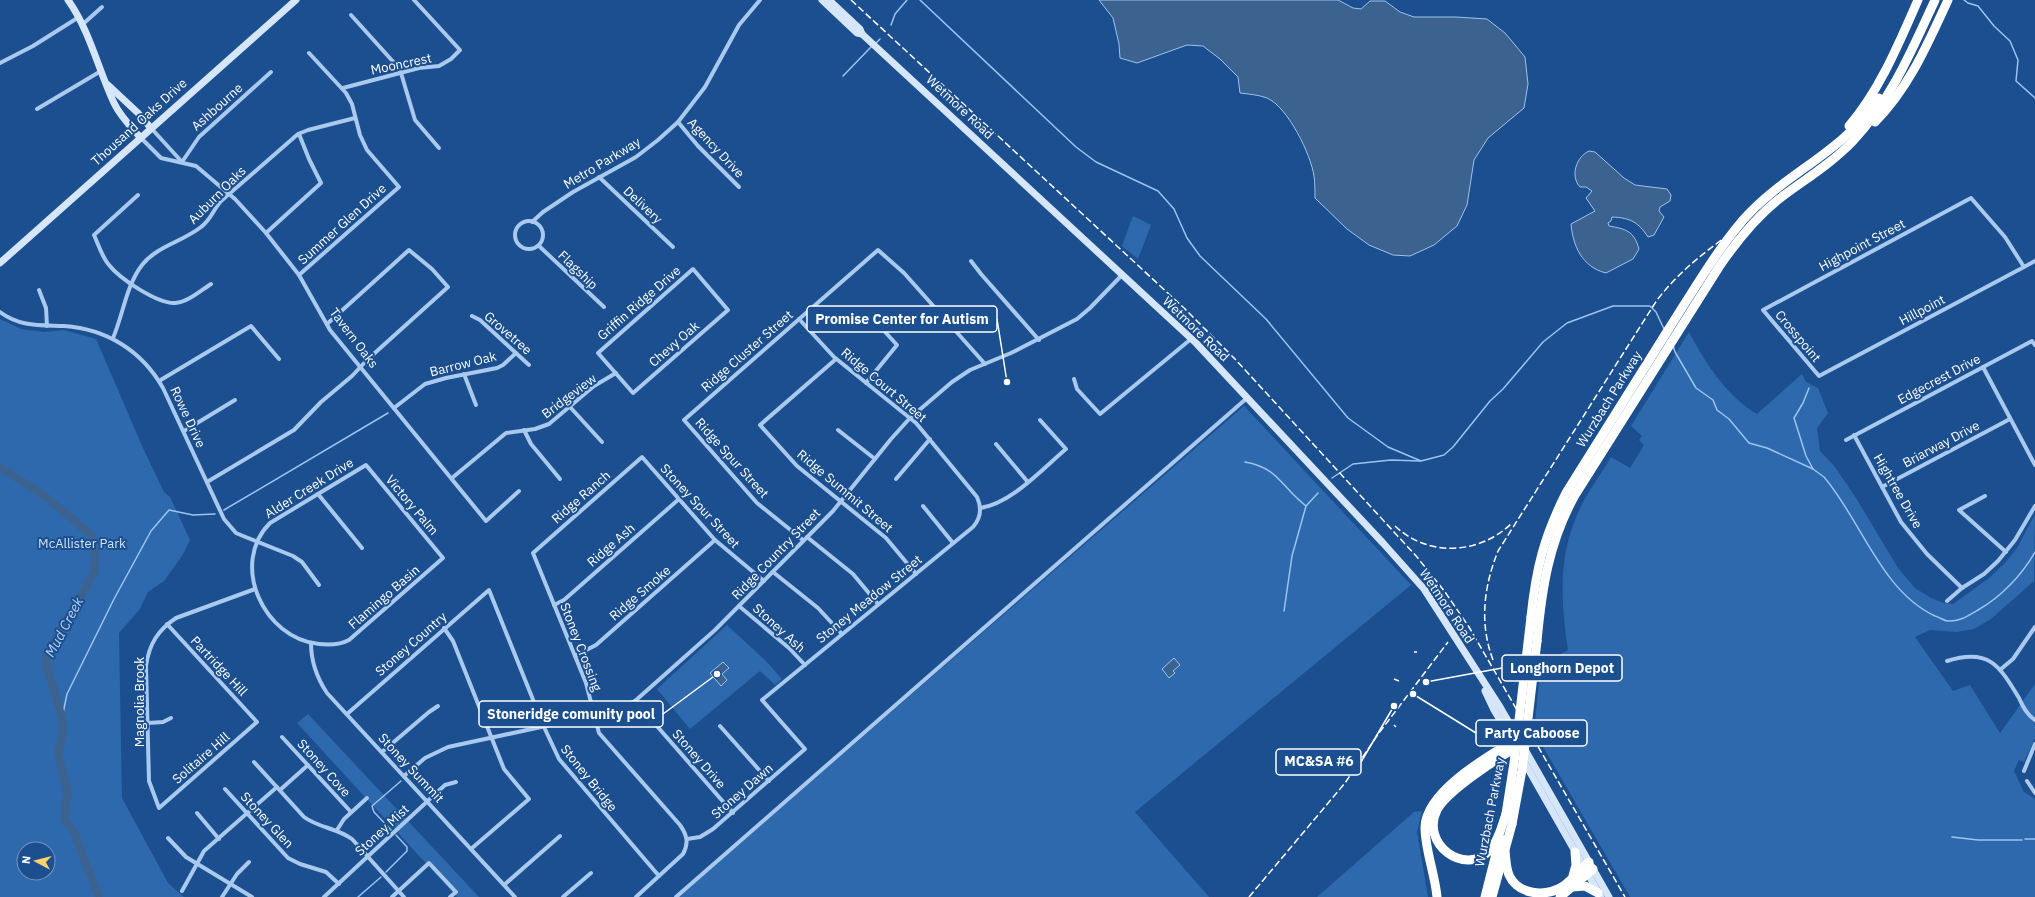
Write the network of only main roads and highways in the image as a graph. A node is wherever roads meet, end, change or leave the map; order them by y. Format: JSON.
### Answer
{"nodes":[{"id":1,"x":68,"y":0,"type":"edge"},
{"id":2,"x":296,"y":0,"type":"edge"},
{"id":3,"x":822,"y":0,"type":"edge"},
{"id":4,"x":829,"y":0,"type":"edge"},
{"id":5,"x":1918,"y":0,"type":"edge"},
{"id":6,"x":1928,"y":0,"type":"edge"},
{"id":7,"x":1935,"y":0,"type":"edge"},
{"id":8,"x":1948,"y":0,"type":"edge"},
{"id":9,"x":862,"y":34,"type":"junction"},
{"id":10,"x":108,"y":85,"type":"junction"},
{"id":11,"x":150,"y":127,"type":"junction"},
{"id":12,"x":140,"y":137,"type":"junction"},
{"id":13,"x":1853,"y":141,"type":"junction"},
{"id":14,"x":1827,"y":153,"type":"junction"},
{"id":15,"x":1818,"y":165,"type":"junction"},
{"id":16,"x":0,"y":263,"type":"edge"},
{"id":17,"x":1658,"y":354,"type":"junction"},
{"id":18,"x":1478,"y":674,"type":"junction"},
{"id":19,"x":1505,"y":728,"type":"junction"},
{"id":20,"x":1517,"y":743,"type":"junction"},
{"id":21,"x":1504,"y":746,"type":"junction"},
{"id":22,"x":1500,"y":757,"type":"junction"},
{"id":23,"x":1524,"y":762,"type":"junction"},
{"id":24,"x":1506,"y":814,"type":"junction"},
{"id":25,"x":1505,"y":851,"type":"junction"},
{"id":26,"x":1575,"y":852,"type":"junction"},
{"id":27,"x":1588,"y":868,"type":"junction"},
{"id":28,"x":1573,"y":876,"type":"junction"},
{"id":29,"x":1571,"y":888,"type":"junction"},
{"id":30,"x":1599,"y":895,"type":"edge"},
{"id":31,"x":1437,"y":897,"type":"edge"},
{"id":32,"x":1485,"y":897,"type":"edge"},
{"id":33,"x":1492,"y":897,"type":"edge"},
{"id":34,"x":1560,"y":897,"type":"edge"},
{"id":35,"x":1609,"y":897,"type":"edge"}],
"edges":[{"from":1,"to":10,"type":"main road","name":"Tavern Oaks"},
{"from":2,"to":11,"type":"main road","name":"Thousand Oaks Drive"},
{"from":3,"to":9,"type":"main road","name":"Wetmore Road"},
{"from":4,"to":9,"type":"main road","name":"Wetmore Road"},
{"from":5,"to":14,"type":"highway"},
{"from":6,"to":14,"type":"highway","name":"Wurzbach Parkway"},
{"from":7,"to":13,"type":"highway","name":"Wurzbach Parkway"},
{"from":8,"to":13,"type":"highway"},
{"from":9,"to":18,"type":"main road","name":"Wetmore Road"},
{"from":10,"to":11,"type":"main road","name":"Tavern Oaks"},
{"from":10,"to":12,"type":"main road","name":"Tavern Oaks"},
{"from":11,"to":12,"type":"main road","name":"Thousand Oaks Drive"},
{"from":12,"to":16,"type":"main road","name":"Thousand Oaks Drive"},
{"from":13,"to":15,"type":"highway","name":"Wurzbach Parkway"},
{"from":14,"to":15,"type":"highway","name":"Wurzbach Parkway"},
{"from":15,"to":17,"type":"highway","name":"Wurzbach Parkway"},
{"from":17,"to":24,"type":"highway","name":"Wurzbach Parkway","bridge":true},
{"from":17,"to":25,"type":"highway","name":"Wurzbach Parkway","bridge":true},
{"from":18,"to":19,"type":"main road","name":"Wetmore Road"},
{"from":18,"to":20,"type":"main road","name":"Wetmore Road"},
{"from":19,"to":20,"type":"main road","name":"Wetmore Road"},
{"from":19,"to":21,"type":"highway"},
{"from":20,"to":21,"type":"highway"},
{"from":20,"to":22,"type":"highway"},
{"from":20,"to":23,"type":"main road","name":"Wetmore Road"},
{"from":20,"to":27,"type":"main road","name":"Wetmore Road"},
{"from":21,"to":31,"type":"highway"},
{"from":22,"to":23,"type":"highway"},
{"from":22,"to":24,"type":"highway"},
{"from":23,"to":26,"type":"main road","name":"Wetmore Road"},
{"from":24,"to":32,"type":"highway","name":"Wurzbach Parkway"},
{"from":25,"to":28,"type":"highway"},
{"from":25,"to":33,"type":"highway","name":"Wurzbach Parkway"},
{"from":26,"to":27,"type":"main road","name":"Wetmore Road"},
{"from":26,"to":28,"type":"highway"},
{"from":27,"to":28,"type":"highway"},
{"from":27,"to":29,"type":"highway"},
{"from":27,"to":30,"type":"main road","name":"Wetmore Road"},
{"from":27,"to":35,"type":"main road","name":"Wetmore Road"},
{"from":29,"to":30,"type":"highway"},
{"from":29,"to":34,"type":"highway"}]}
